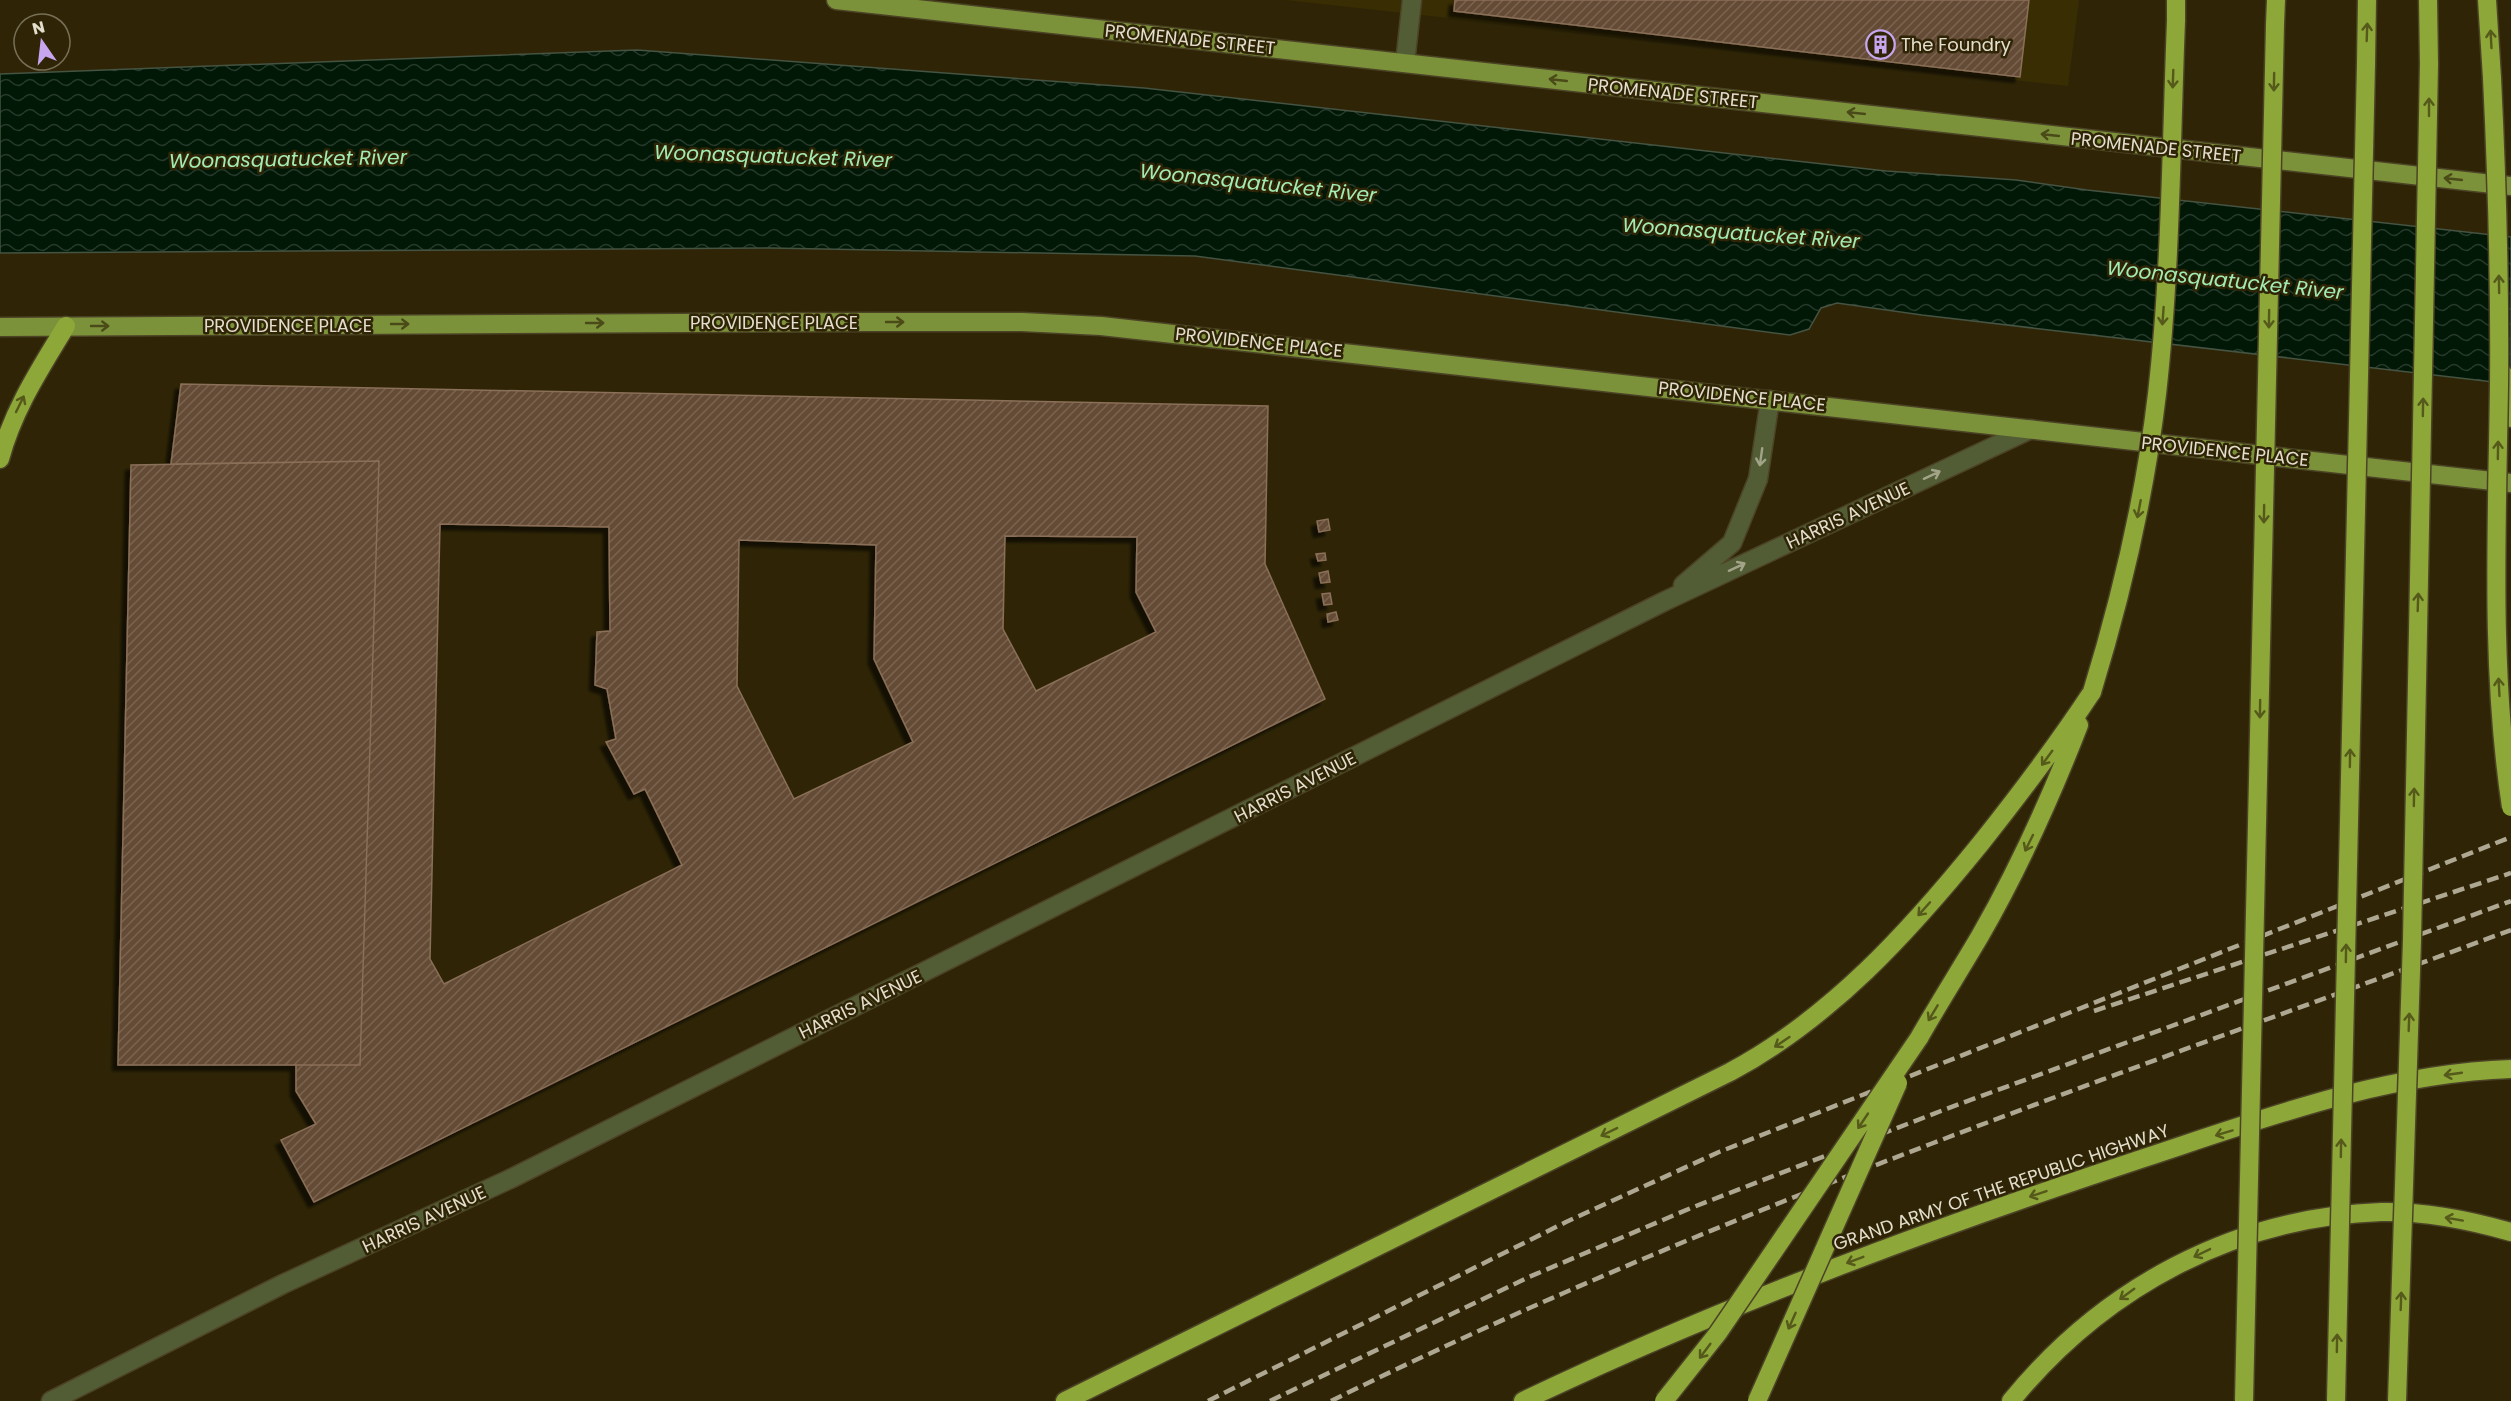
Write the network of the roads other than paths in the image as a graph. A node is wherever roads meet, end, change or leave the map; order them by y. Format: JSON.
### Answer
{"nodes":[{"id":1,"x":836,"y":0,"type":"edge"},
{"id":2,"x":1412,"y":0,"type":"edge"},
{"id":3,"x":2176,"y":0,"type":"edge"},
{"id":4,"x":2276,"y":0,"type":"edge"},
{"id":5,"x":2367,"y":0,"type":"edge"},
{"id":6,"x":2428,"y":0,"type":"edge"},
{"id":7,"x":2487,"y":0,"type":"edge"},
{"id":8,"x":1405,"y":63,"type":"junction"},
{"id":9,"x":2511,"y":186,"type":"edge"},
{"id":10,"x":66,"y":326,"type":"junction"},
{"id":11,"x":0,"y":327,"type":"edge"},
{"id":12,"x":2499,"y":343,"type":"junction"},
{"id":13,"x":1770,"y":400,"type":"junction"},
{"id":14,"x":2511,"y":418,"type":"edge"},
{"id":15,"x":2031,"y":429,"type":"junction"},
{"id":16,"x":0,"y":459,"type":"edge"},
{"id":17,"x":2511,"y":483,"type":"edge"},
{"id":18,"x":1665,"y":601,"type":"junction"},
{"id":19,"x":2092,"y":692,"type":"junction"},
{"id":20,"x":2511,"y":807,"type":"edge"},
{"id":21,"x":1919,"y":1038,"type":"junction"},
{"id":22,"x":2511,"y":1069,"type":"edge"},
{"id":23,"x":2250,"y":1162,"type":"junction"},
{"id":24,"x":2511,"y":1232,"type":"edge"},
{"id":25,"x":51,"y":1401,"type":"edge"},
{"id":26,"x":1065,"y":1401,"type":"edge"},
{"id":27,"x":1522,"y":1401,"type":"edge"},
{"id":28,"x":1664,"y":1401,"type":"edge"},
{"id":29,"x":1756,"y":1401,"type":"edge"},
{"id":30,"x":2011,"y":1401,"type":"edge"},
{"id":31,"x":2233,"y":1401,"type":"edge"},
{"id":32,"x":2244,"y":1401,"type":"edge"},
{"id":33,"x":2336,"y":1401,"type":"edge"},
{"id":34,"x":2397,"y":1401,"type":"edge"}],
"edges":[{"from":1,"to":8,"type":"main road","name":"PROMENADE STREET"},
{"from":2,"to":8,"type":"street"},
{"from":3,"to":19,"type":"highway","one_way":true,"bridge":true},
{"from":4,"to":23,"type":"highway","one_way":true,"bridge":true},
{"from":33,"to":5,"type":"highway","one_way":true,"bridge":true},
{"from":34,"to":6,"type":"highway","one_way":true,"bridge":true},
{"from":12,"to":7,"type":"highway","one_way":true,"bridge":true},
{"from":9,"to":8,"type":"main road","name":"PROMENADE STREET","one_way":true},
{"from":10,"to":11,"type":"main road","name":"PROVIDENCE PLACE"},
{"from":10,"to":13,"type":"main road","name":"PROVIDENCE PLACE","one_way":true},
{"from":16,"to":10,"type":"highway","one_way":true},
{"from":12,"to":14,"type":"highway","bridge":true},
{"from":20,"to":12,"type":"highway","one_way":true,"bridge":true},
{"from":13,"to":15,"type":"main road","name":"PROVIDENCE PLACE"},
{"from":13,"to":18,"type":"street","name":"HARRIS AVENUE","one_way":true},
{"from":15,"to":17,"type":"main road","name":"PROVIDENCE PLACE"},
{"from":18,"to":15,"type":"street","name":"HARRIS AVENUE","one_way":true},
{"from":18,"to":25,"type":"street","name":"HARRIS AVENUE"},
{"from":19,"to":21,"type":"highway","one_way":true},
{"from":19,"to":26,"type":"highway","one_way":true},
{"from":21,"to":28,"type":"highway","one_way":true,"bridge":true},
{"from":21,"to":29,"type":"highway","one_way":true,"bridge":true},
{"from":22,"to":27,"type":"highway","name":"GRAND ARMY OF THE REPUBLIC HIGHWAY","one_way":true},
{"from":23,"to":31,"type":"highway","bridge":true},
{"from":23,"to":32,"type":"highway","bridge":true},
{"from":24,"to":30,"type":"highway","one_way":true}]}
